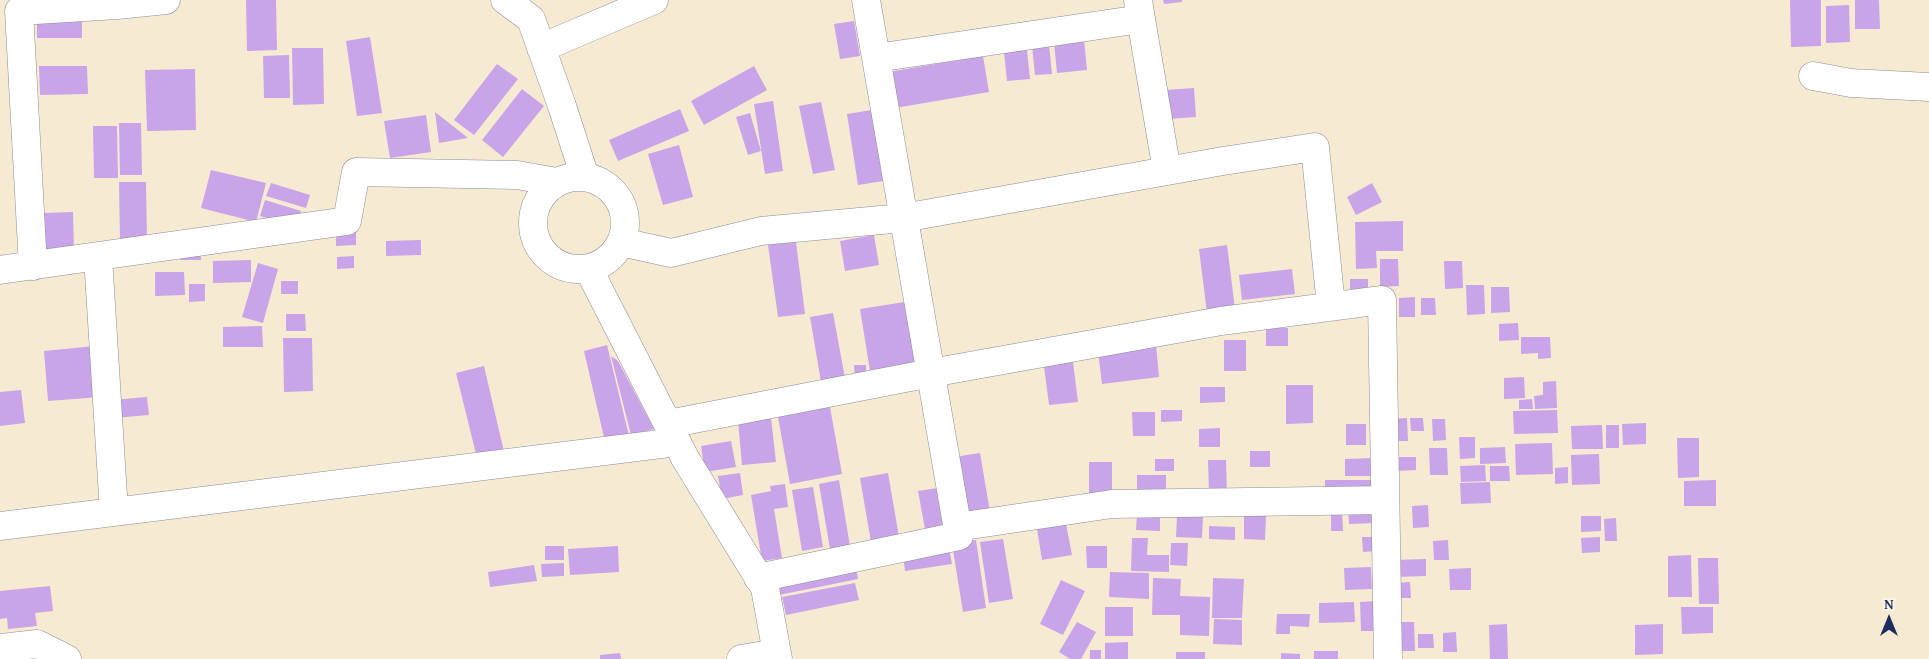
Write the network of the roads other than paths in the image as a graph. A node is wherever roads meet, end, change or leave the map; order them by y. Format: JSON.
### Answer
{"nodes":[{"id":1,"x":166,"y":0,"type":"edge"},
{"id":2,"x":506,"y":0,"type":"edge"},
{"id":3,"x":654,"y":0,"type":"edge"},
{"id":4,"x":866,"y":0,"type":"edge"},
{"id":5,"x":1139,"y":10,"type":"edge"},
{"id":6,"x":541,"y":48,"type":"junction"},
{"id":7,"x":876,"y":58,"type":"junction"},
{"id":8,"x":1813,"y":76,"type":"dead end"},
{"id":9,"x":1929,"y":87,"type":"edge"},
{"id":10,"x":1167,"y":171,"type":"junction"},
{"id":11,"x":585,"y":177,"type":"junction"},
{"id":12,"x":557,"y":182,"type":"junction"},
{"id":13,"x":904,"y":218,"type":"junction"},
{"id":14,"x":621,"y":242,"type":"junction"},
{"id":15,"x":98,"y":257,"type":"junction"},
{"id":16,"x":33,"y":266,"type":"junction"},
{"id":17,"x":588,"y":268,"type":"junction"},
{"id":18,"x":0,"y":270,"type":"edge"},
{"id":19,"x":1331,"y":306,"type":"junction"},
{"id":20,"x":931,"y":373,"type":"junction"},
{"id":21,"x":673,"y":433,"type":"junction"},
{"id":22,"x":1385,"y":500,"type":"junction"},
{"id":23,"x":114,"y":512,"type":"junction"},
{"id":24,"x":0,"y":526,"type":"edge"},
{"id":25,"x":957,"y":527,"type":"junction"},
{"id":26,"x":758,"y":578,"type":"junction"},
{"id":27,"x":0,"y":648,"type":"edge"},
{"id":28,"x":39,"y":651,"type":"edge"},
{"id":29,"x":778,"y":656,"type":"edge"},
{"id":30,"x":67,"y":659,"type":"edge"},
{"id":31,"x":741,"y":659,"type":"edge"},
{"id":32,"x":1388,"y":659,"type":"edge"}],
"edges":[{"from":1,"to":16,"type":"street"},
{"from":2,"to":6,"type":"street"},
{"from":3,"to":6,"type":"street"},
{"from":4,"to":7,"type":"street"},
{"from":5,"to":7,"type":"street"},
{"from":5,"to":10,"type":"street"},
{"from":6,"to":11,"type":"street"},
{"from":7,"to":13,"type":"street"},
{"from":8,"to":9,"type":"street"},
{"from":10,"to":13,"type":"street"},
{"from":10,"to":19,"type":"street"},
{"from":11,"to":12,"type":"street"},
{"from":11,"to":14,"type":"street"},
{"from":12,"to":15,"type":"street"},
{"from":12,"to":17,"type":"street"},
{"from":13,"to":14,"type":"street"},
{"from":13,"to":20,"type":"street"},
{"from":14,"to":17,"type":"street"},
{"from":15,"to":16,"type":"street"},
{"from":15,"to":23,"type":"street"},
{"from":16,"to":18,"type":"street"},
{"from":17,"to":21,"type":"street"},
{"from":19,"to":20,"type":"street"},
{"from":19,"to":22,"type":"street"},
{"from":20,"to":21,"type":"street"},
{"from":20,"to":25,"type":"street"},
{"from":21,"to":23,"type":"street"},
{"from":21,"to":26,"type":"street"},
{"from":22,"to":25,"type":"street"},
{"from":22,"to":32,"type":"street"},
{"from":23,"to":24,"type":"street"},
{"from":25,"to":26,"type":"street"},
{"from":26,"to":29,"type":"street"},
{"from":27,"to":28,"type":"street"},
{"from":28,"to":30,"type":"street"},
{"from":29,"to":31,"type":"street"}]}
